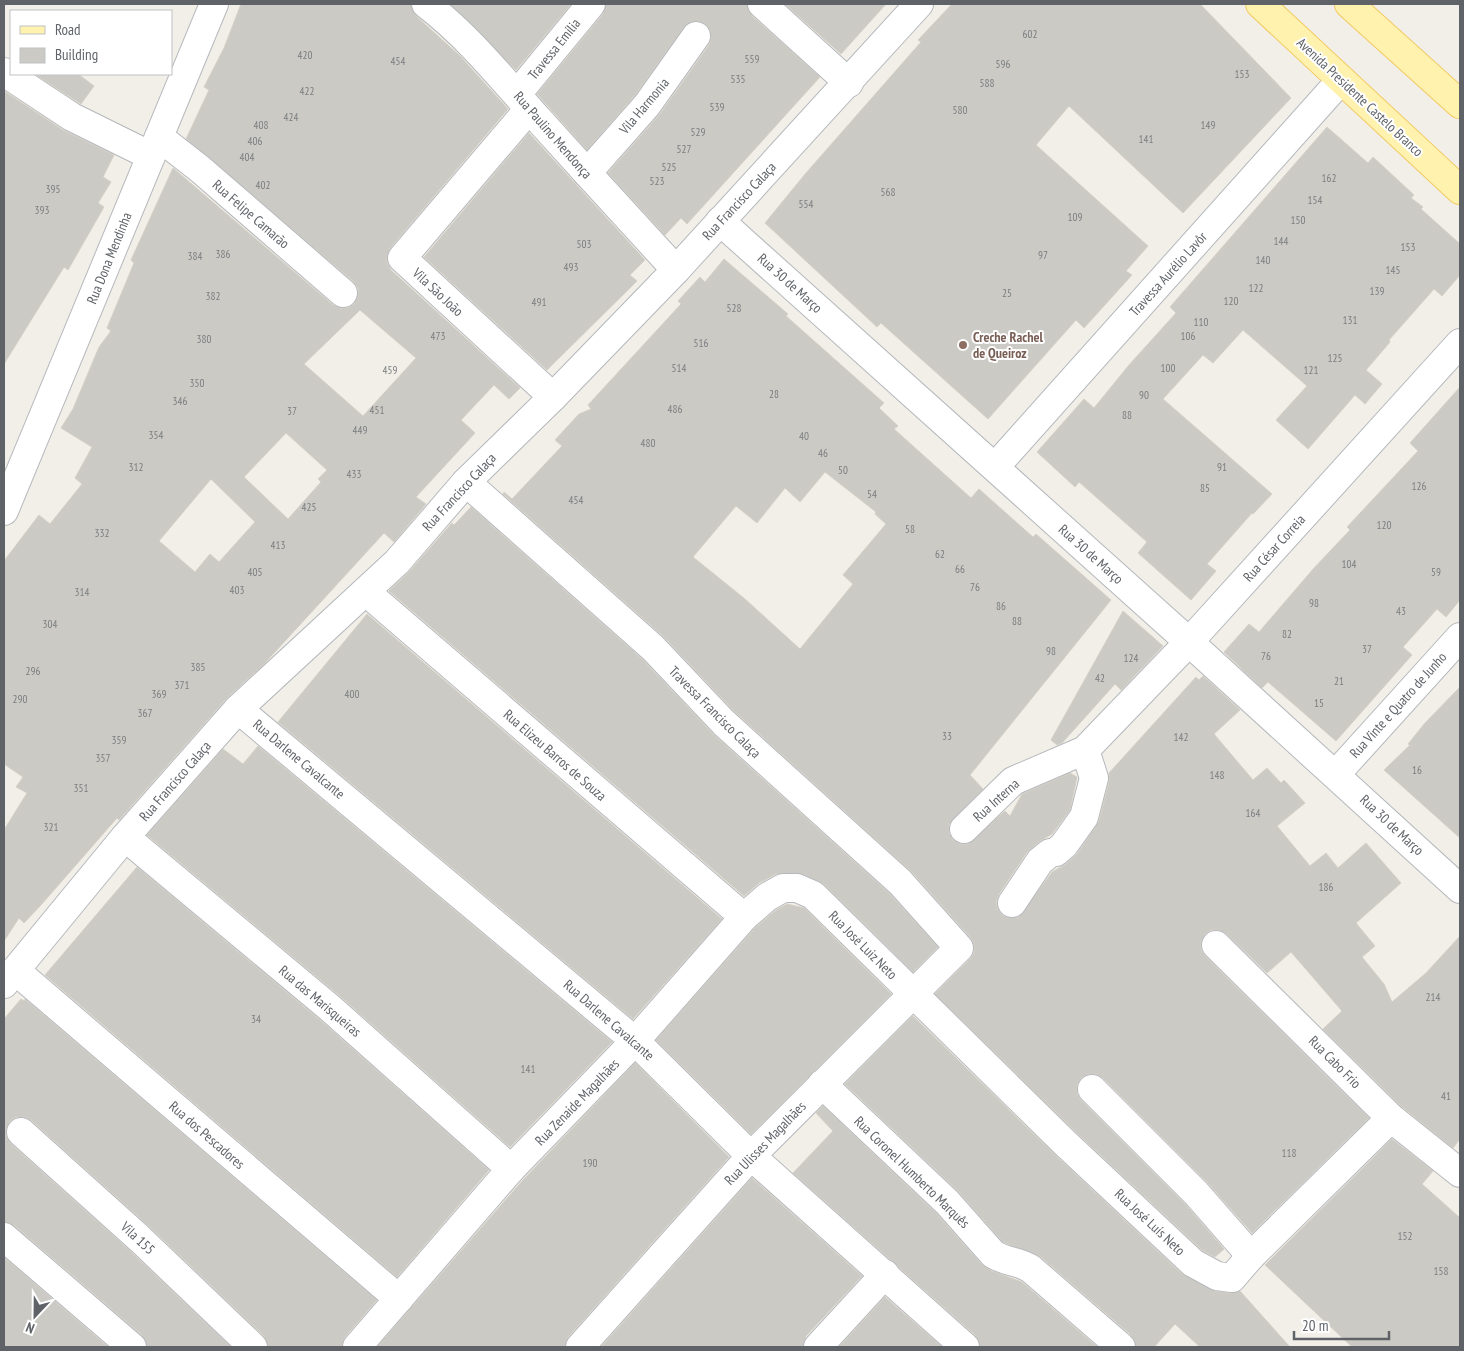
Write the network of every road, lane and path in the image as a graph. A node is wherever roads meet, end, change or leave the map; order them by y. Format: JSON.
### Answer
{"nodes":[{"id":1,"x":214,"y":4,"type":"edge"},
{"id":2,"x":426,"y":4,"type":"edge"},
{"id":3,"x":591,"y":4,"type":"edge"},
{"id":4,"x":762,"y":4,"type":"edge"},
{"id":5,"x":919,"y":4,"type":"edge"},
{"id":6,"x":1260,"y":4,"type":"edge"},
{"id":7,"x":1349,"y":4,"type":"edge"},
{"id":8,"x":696,"y":36,"type":"dead end"},
{"id":9,"x":4,"y":72,"type":"edge"},
{"id":10,"x":1341,"y":80,"type":"junction"},
{"id":11,"x":849,"y":83,"type":"junction"},
{"id":12,"x":523,"y":101,"type":"junction"},
{"id":13,"x":1460,"y":104,"type":"edge"},
{"id":14,"x":155,"y":147,"type":"junction"},
{"id":15,"x":586,"y":173,"type":"junction"},
{"id":16,"x":1460,"y":190,"type":"edge"},
{"id":17,"x":720,"y":220,"type":"junction"},
{"id":18,"x":676,"y":270,"type":"junction"},
{"id":19,"x":342,"y":293,"type":"dead end"},
{"id":20,"x":1460,"y":344,"type":"edge"},
{"id":21,"x":553,"y":397,"type":"junction"},
{"id":22,"x":995,"y":467,"type":"junction"},
{"id":23,"x":466,"y":482,"type":"junction"},
{"id":24,"x":4,"y":511,"type":"edge"},
{"id":25,"x":366,"y":592,"type":"junction"},
{"id":26,"x":1460,"y":637,"type":"edge"},
{"id":27,"x":1190,"y":642,"type":"junction"},
{"id":28,"x":238,"y":708,"type":"junction"},
{"id":29,"x":1085,"y":750,"type":"junction"},
{"id":30,"x":1336,"y":774,"type":"junction"},
{"id":31,"x":964,"y":829,"type":"dead end"},
{"id":32,"x":125,"y":837,"type":"junction"},
{"id":33,"x":1460,"y":889,"type":"edge"},
{"id":34,"x":813,"y":895,"type":"joint"},
{"id":35,"x":1012,"y":903,"type":"dead end"},
{"id":36,"x":744,"y":917,"type":"junction"},
{"id":37,"x":1216,"y":945,"type":"dead end"},
{"id":38,"x":959,"y":948,"type":"joint"},
{"id":39,"x":10,"y":977,"type":"edge"},
{"id":40,"x":913,"y":995,"type":"junction"},
{"id":41,"x":635,"y":1041,"type":"junction"},
{"id":42,"x":822,"y":1084,"type":"junction"},
{"id":43,"x":1092,"y":1089,"type":"dead end"},
{"id":44,"x":1391,"y":1118,"type":"junction"},
{"id":45,"x":21,"y":1132,"type":"dead end"},
{"id":46,"x":751,"y":1156,"type":"junction"},
{"id":47,"x":511,"y":1169,"type":"junction"},
{"id":48,"x":1460,"y":1173,"type":"edge"},
{"id":49,"x":4,"y":1237,"type":"edge"},
{"id":50,"x":1251,"y":1256,"type":"junction"},
{"id":51,"x":885,"y":1274,"type":"junction"},
{"id":52,"x":399,"y":1299,"type":"junction"},
{"id":53,"x":361,"y":1346,"type":"edge"},
{"id":54,"x":132,"y":1347,"type":"edge"},
{"id":55,"x":253,"y":1347,"type":"edge"},
{"id":56,"x":580,"y":1347,"type":"edge"},
{"id":57,"x":818,"y":1347,"type":"edge"},
{"id":58,"x":965,"y":1347,"type":"edge"},
{"id":59,"x":1120,"y":1347,"type":"edge"}],
"edges":[{"from":1,"to":14,"type":"street","name":"Rua Dona Mendinha"},
{"from":2,"to":12,"type":"street","name":"Rua Paulino Mendonça"},
{"from":3,"to":12,"type":"street","name":"Travessa Emília"},
{"from":4,"to":11,"type":"street"},
{"from":5,"to":11,"type":"street","name":"Rua Francisco Calaça"},
{"from":6,"to":10,"type":"main road","name":"Avenida Presidente Castelo Branco"},
{"from":7,"to":13,"type":"main road"},
{"from":8,"to":15,"type":"street","name":"Vila Harmonia"},
{"from":9,"to":14,"type":"street","name":"Rua Felipe Camarão"},
{"from":10,"to":16,"type":"main road","name":"Avenida Presidente Castelo Branco"},
{"from":10,"to":22,"type":"street","name":"Travessa Aurélio Lavôr"},
{"from":11,"to":17,"type":"street","name":"Rua Francisco Calaça"},
{"from":12,"to":15,"type":"street","name":"Rua Paulino Mendonça"},
{"from":12,"to":21,"type":"street","name":"Vila São João"},
{"from":14,"to":19,"type":"street","name":"Rua Felipe Camarão"},
{"from":14,"to":24,"type":"street","name":"Rua Dona Mendinha"},
{"from":15,"to":18,"type":"street","name":"Rua Paulino Mendonça"},
{"from":17,"to":18,"type":"street","name":"Rua Francisco Calaça"},
{"from":17,"to":22,"type":"street","name":"Rua 30 de Março"},
{"from":18,"to":21,"type":"street","name":"Rua Francisco Calaça"},
{"from":20,"to":27,"type":"street","name":"Rua César Correia"},
{"from":21,"to":23,"type":"street","name":"Rua Francisco Calaça"},
{"from":22,"to":27,"type":"street","name":"Rua 30 de Março"},
{"from":23,"to":25,"type":"street","name":"Rua Francisco Calaça"},
{"from":23,"to":38,"type":"street","name":"Travessa Francisco Calaça"},
{"from":25,"to":28,"type":"street","name":"Rua Francisco Calaça"},
{"from":25,"to":36,"type":"street","name":"Rua Elizeu Barros de Souza"},
{"from":26,"to":30,"type":"street","name":"Rua Vinte e Quatro de Junho"},
{"from":27,"to":29,"type":"street","name":"Rua César Correia"},
{"from":27,"to":30,"type":"street","name":"Rua 30 de Março"},
{"from":28,"to":32,"type":"street","name":"Rua Francisco Calaça"},
{"from":28,"to":41,"type":"street","name":"Rua Darlene Cavalcante"},
{"from":29,"to":31,"type":"street","name":"Rua Interna"},
{"from":29,"to":35,"type":"street"},
{"from":30,"to":33,"type":"street","name":"Rua 30 de Março"},
{"from":32,"to":39,"type":"street","name":"Rua Francisco Calaça"},
{"from":32,"to":47,"type":"street","name":"Rua das Marisqueiras"},
{"from":34,"to":36,"type":"street","name":"Rua Zenaide Magalhães"},
{"from":34,"to":40,"type":"street","name":"Rua José Luiz Neto"},
{"from":36,"to":41,"type":"street","name":"Rua Zenaide Magalhães"},
{"from":37,"to":44,"type":"street","name":"Rua Cabo Frio"},
{"from":38,"to":40,"type":"street","name":"Rua Ulisses Magalhães"},
{"from":39,"to":52,"type":"street","name":"Rua dos Pescadores"},
{"from":40,"to":42,"type":"street","name":"Rua Ulisses Magalhães"},
{"from":40,"to":50,"type":"street","name":"Rua José Luís Neto"},
{"from":41,"to":46,"type":"street","name":"Rua Darlene Cavalcante"},
{"from":41,"to":47,"type":"street","name":"Rua Zenaide Magalhães"},
{"from":42,"to":46,"type":"street","name":"Rua Ulisses Magalhães"},
{"from":42,"to":59,"type":"street","name":"Rua Coronel Humberto Marquês"},
{"from":43,"to":50,"type":"street"},
{"from":44,"to":48,"type":"street","name":"Rua Cabo Frio"},
{"from":44,"to":50,"type":"street","name":"Rua José Luís Neto"},
{"from":45,"to":55,"type":"street","name":"Vila 155"},
{"from":46,"to":51,"type":"street","name":"Rua Darlene Cavalcante"},
{"from":46,"to":56,"type":"street","name":"Rua Ulisses Magalhães"},
{"from":47,"to":52,"type":"street","name":"Rua Zenaide Magalhães"},
{"from":49,"to":54,"type":"street"},
{"from":51,"to":57,"type":"street"},
{"from":51,"to":58,"type":"street","name":"Rua Darlene Cavalcante"},
{"from":52,"to":53,"type":"street","name":"Rua Zenaide Magalhães"}]}
